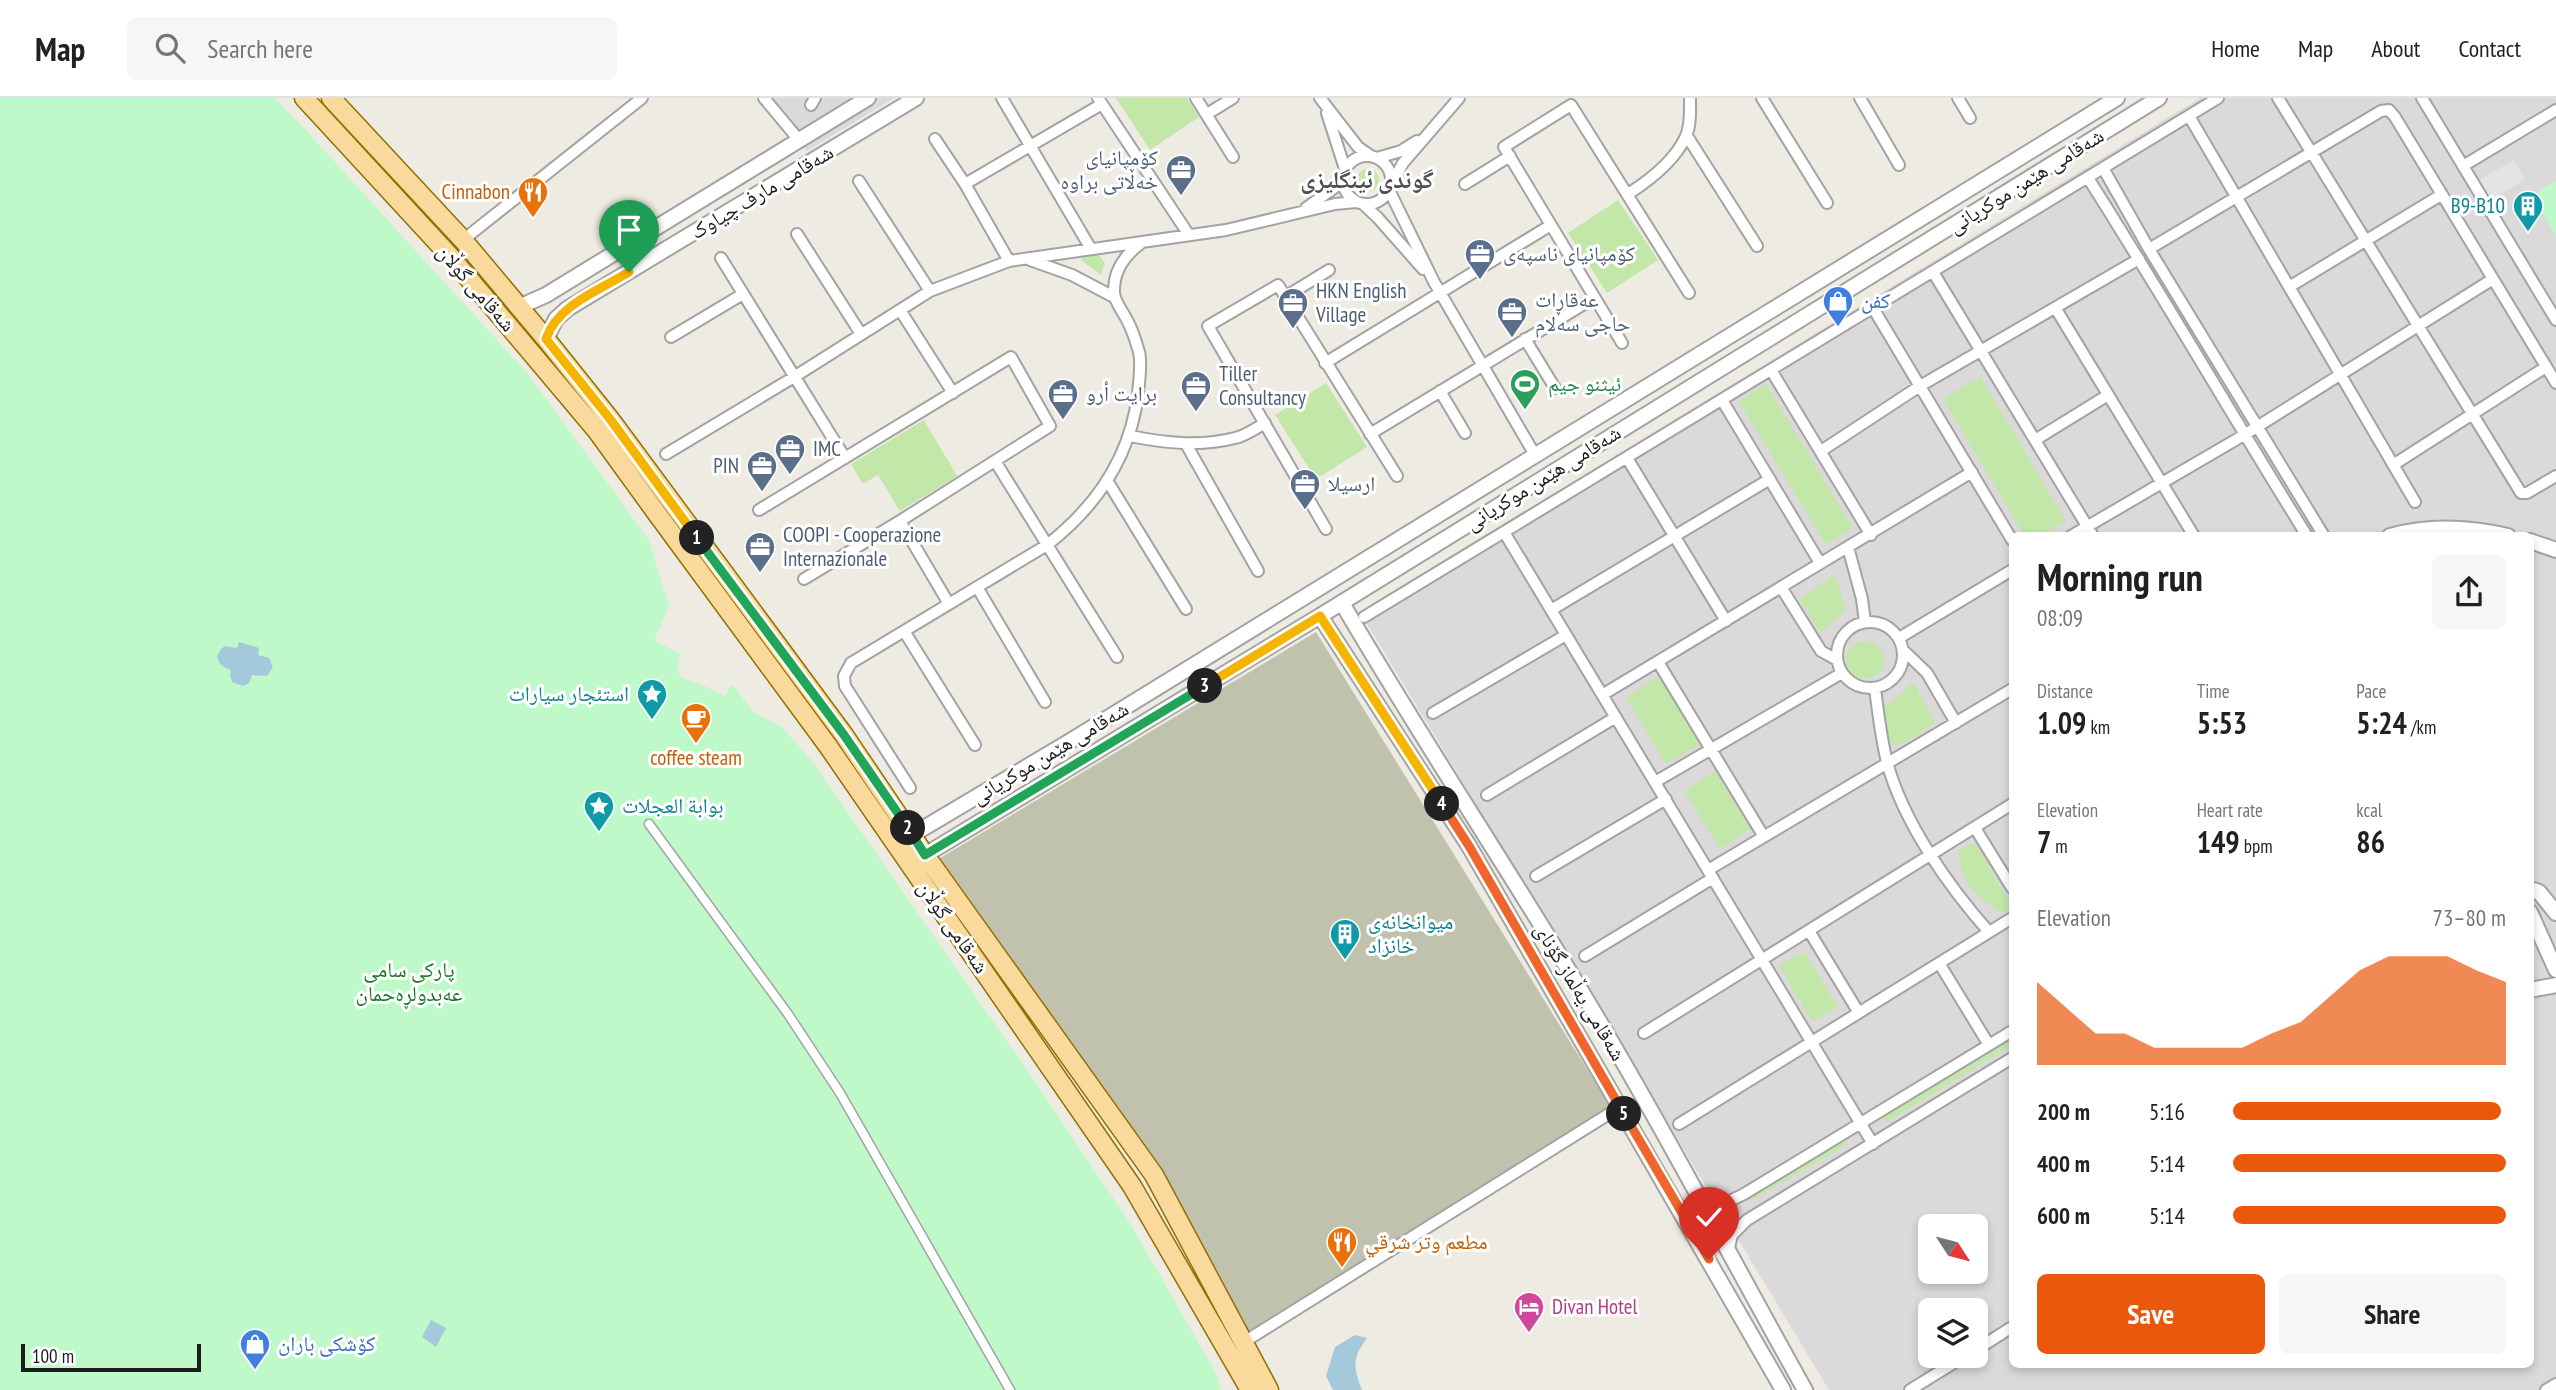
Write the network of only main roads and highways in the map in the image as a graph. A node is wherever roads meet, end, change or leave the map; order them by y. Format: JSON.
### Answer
{"nodes":[{"id":1,"x":304,"y":98,"type":"edge"},
{"id":2,"x":331,"y":98,"type":"edge"},
{"id":3,"x":1250,"y":1390,"type":"edge"},
{"id":4,"x":1269,"y":1390,"type":"edge"}],
"edges":[{"from":1,"to":3,"type":"main road","name":"شەقامی گوڵان"},
{"from":2,"to":4,"type":"main road","name":"شەقامی گوڵان"}]}
